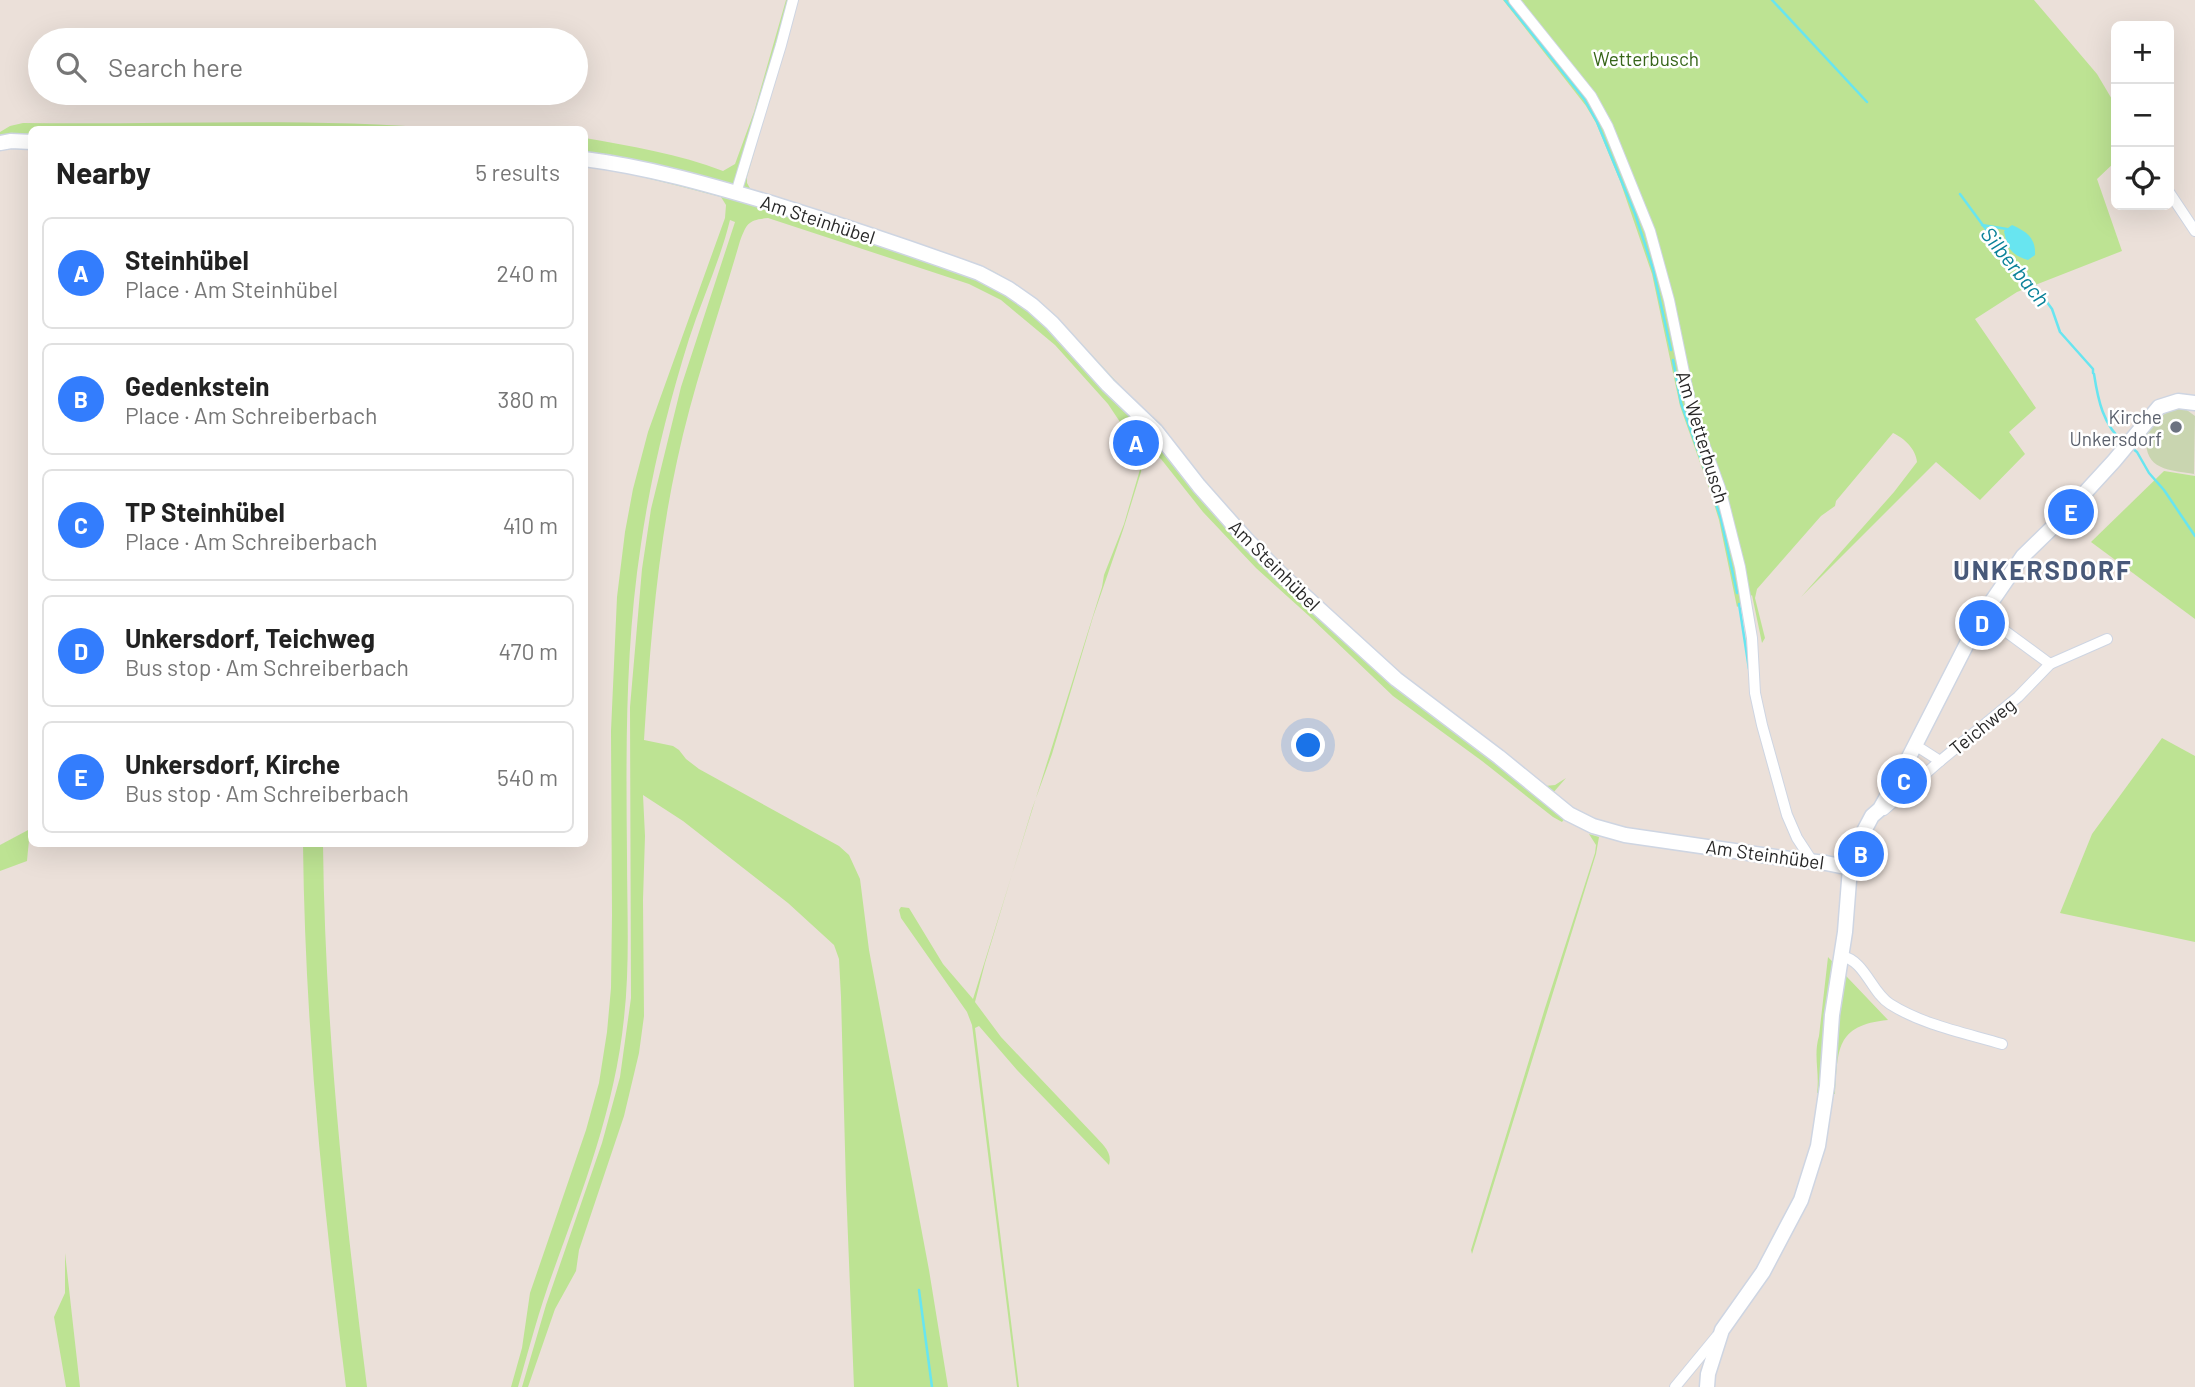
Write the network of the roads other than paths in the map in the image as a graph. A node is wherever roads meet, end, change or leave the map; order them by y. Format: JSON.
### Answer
{"nodes":[{"id":1,"x":793,"y":0,"type":"edge"},
{"id":2,"x":1514,"y":0,"type":"edge"},
{"id":3,"x":28,"y":142,"type":"edge"},
{"id":4,"x":0,"y":143,"type":"edge"},
{"id":5,"x":588,"y":160,"type":"edge"},
{"id":6,"x":736,"y":193,"type":"junction"},
{"id":7,"x":2174,"y":200,"type":"edge"},
{"id":8,"x":2195,"y":231,"type":"edge"},
{"id":9,"x":2195,"y":404,"type":"edge"},
{"id":10,"x":1982,"y":614,"type":"junction"},
{"id":11,"x":2108,"y":639,"type":"dead end"},
{"id":12,"x":2050,"y":664,"type":"junction"},
{"id":13,"x":1915,"y":745,"type":"junction"},
{"id":14,"x":1940,"y":761,"type":"junction"},
{"id":15,"x":1880,"y":809,"type":"junction"},
{"id":16,"x":1812,"y":861,"type":"junction"},
{"id":17,"x":1850,"y":868,"type":"junction"},
{"id":18,"x":1840,"y":962,"type":"junction"},
{"id":19,"x":2002,"y":1044,"type":"dead end"},
{"id":20,"x":1722,"y":1330,"type":"junction"},
{"id":21,"x":1691,"y":1368,"type":"junction"},
{"id":22,"x":1707,"y":1380,"type":"edge"},
{"id":23,"x":1675,"y":1387,"type":"edge"}],
"edges":[{"from":1,"to":6,"type":"street"},
{"from":2,"to":16,"type":"street","name":"Am Wetterbusch"},
{"from":3,"to":4,"type":"street"},
{"from":5,"to":6,"type":"street","name":"Am Steinhübel"},
{"from":6,"to":16,"type":"street","name":"Am Steinhübel"},
{"from":7,"to":8,"type":"street"},
{"from":9,"to":10,"type":"street"},
{"from":10,"to":12,"type":"street"},
{"from":10,"to":13,"type":"street"},
{"from":11,"to":12,"type":"street","name":"Teichweg"},
{"from":12,"to":14,"type":"street","name":"Teichweg"},
{"from":13,"to":14,"type":"street"},
{"from":13,"to":15,"type":"street"},
{"from":14,"to":15,"type":"street","name":"Teichweg"},
{"from":15,"to":17,"type":"street"},
{"from":16,"to":17,"type":"street","name":"Am Steinhübel"},
{"from":17,"to":18,"type":"street"},
{"from":18,"to":19,"type":"street"},
{"from":18,"to":20,"type":"street"},
{"from":20,"to":21,"type":"street"},
{"from":20,"to":22,"type":"street"},
{"from":21,"to":22,"type":"street"},
{"from":21,"to":23,"type":"street"}]}
